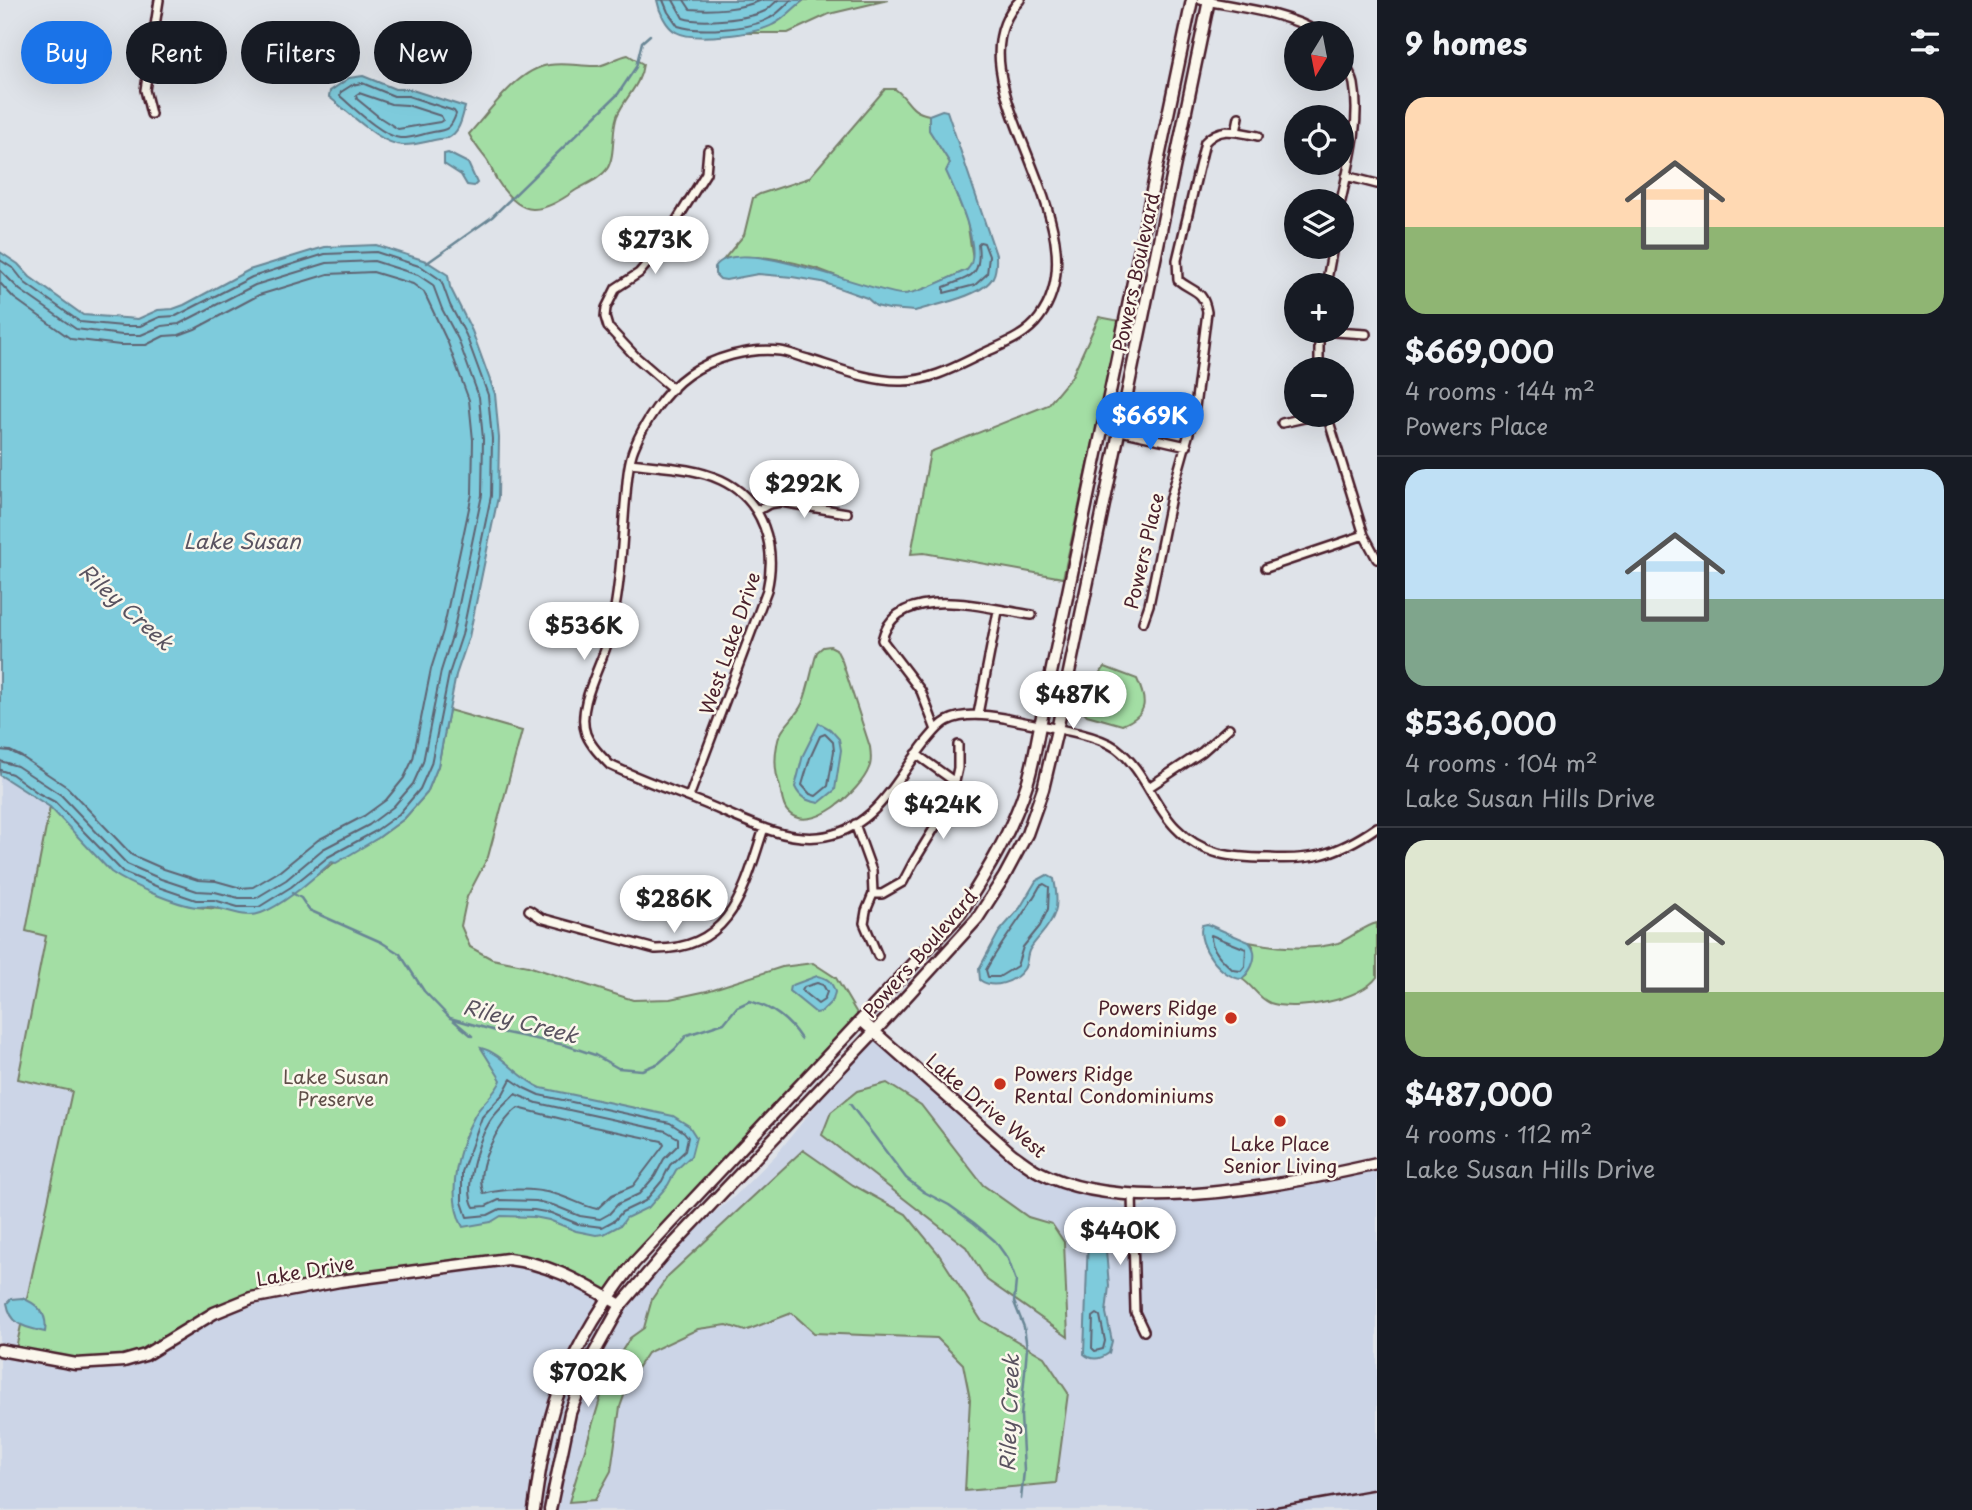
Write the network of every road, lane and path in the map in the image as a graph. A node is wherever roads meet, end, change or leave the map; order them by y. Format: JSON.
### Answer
{"nodes":[{"id":1,"x":159,"y":0,"type":"edge"},
{"id":2,"x":1020,"y":0,"type":"edge"},
{"id":3,"x":1192,"y":0,"type":"edge"},
{"id":4,"x":1206,"y":1,"type":"edge"},
{"id":5,"x":1287,"y":21,"type":"edge"},
{"id":6,"x":1354,"y":90,"type":"edge"},
{"id":7,"x":151,"y":114,"type":"dead end"},
{"id":8,"x":1239,"y":117,"type":"dead end"},
{"id":9,"x":1236,"y":132,"type":"junction"},
{"id":10,"x":1258,"y":136,"type":"dead end"},
{"id":11,"x":708,"y":150,"type":"dead end"},
{"id":12,"x":1346,"y":176,"type":"junction"},
{"id":13,"x":1377,"y":184,"type":"edge"},
{"id":14,"x":1343,"y":189,"type":"edge"},
{"id":15,"x":1354,"y":333,"type":"edge"},
{"id":16,"x":1366,"y":334,"type":"dead end"},
{"id":17,"x":673,"y":389,"type":"junction"},
{"id":18,"x":1103,"y":427,"type":"junction"},
{"id":19,"x":1331,"y":427,"type":"edge"},
{"id":20,"x":1119,"y":430,"type":"junction"},
{"id":21,"x":1186,"y":446,"type":"junction"},
{"id":22,"x":630,"y":463,"type":"junction"},
{"id":23,"x":757,"y":511,"type":"junction"},
{"id":24,"x":847,"y":513,"type":"dead end"},
{"id":25,"x":1364,"y":535,"type":"junction"},
{"id":26,"x":1377,"y":559,"type":"edge"},
{"id":27,"x":1266,"y":568,"type":"dead end"},
{"id":28,"x":998,"y":611,"type":"junction"},
{"id":29,"x":1032,"y":615,"type":"dead end"},
{"id":30,"x":1143,"y":622,"type":"dead end"},
{"id":31,"x":978,"y":714,"type":"junction"},
{"id":32,"x":1040,"y":726,"type":"junction"},
{"id":33,"x":1229,"y":727,"type":"dead end"},
{"id":34,"x":936,"y":730,"type":"junction"},
{"id":35,"x":1057,"y":730,"type":"junction"},
{"id":36,"x":958,"y":745,"type":"dead end"},
{"id":37,"x":916,"y":754,"type":"junction"},
{"id":38,"x":955,"y":782,"type":"junction"},
{"id":39,"x":1149,"y":787,"type":"junction"},
{"id":40,"x":689,"y":797,"type":"junction"},
{"id":41,"x":855,"y":824,"type":"junction"},
{"id":42,"x":1377,"y":827,"type":"edge"},
{"id":43,"x":764,"y":828,"type":"junction"},
{"id":44,"x":873,"y":894,"type":"junction"},
{"id":45,"x":529,"y":910,"type":"dead end"},
{"id":46,"x":878,"y":956,"type":"dead end"},
{"id":47,"x":861,"y":1020,"type":"junction"},
{"id":48,"x":875,"y":1031,"type":"junction"},
{"id":49,"x":1377,"y":1164,"type":"edge"},
{"id":50,"x":1132,"y":1194,"type":"junction"},
{"id":51,"x":607,"y":1298,"type":"junction"},
{"id":52,"x":621,"y":1305,"type":"junction"},
{"id":53,"x":1144,"y":1331,"type":"dead end"},
{"id":54,"x":0,"y":1350,"type":"edge"},
{"id":55,"x":534,"y":1510,"type":"edge"},
{"id":56,"x":550,"y":1510,"type":"edge"}],
"edges":[{"from":1,"to":7,"type":"street"},
{"from":2,"to":17,"type":"street"},
{"from":3,"to":18,"type":"main road","name":"Powers Boulevard"},
{"from":4,"to":5,"type":"street"},
{"from":4,"to":20,"type":"main road","name":"Powers Boulevard"},
{"from":6,"to":12,"type":"street"},
{"from":8,"to":9,"type":"street"},
{"from":9,"to":10,"type":"street","name":"Powers Place"},
{"from":9,"to":21,"type":"street","name":"Powers Place"},
{"from":11,"to":17,"type":"street"},
{"from":12,"to":13,"type":"street"},
{"from":12,"to":14,"type":"street"},
{"from":15,"to":16,"type":"street"},
{"from":17,"to":22,"type":"street"},
{"from":18,"to":20,"type":"street"},
{"from":18,"to":32,"type":"main road","name":"Powers Boulevard"},
{"from":19,"to":25,"type":"street"},
{"from":20,"to":21,"type":"street"},
{"from":20,"to":35,"type":"main road","name":"Powers Boulevard"},
{"from":21,"to":30,"type":"street","name":"Powers Place"},
{"from":22,"to":23,"type":"street","name":"West Lake Drive"},
{"from":22,"to":40,"type":"street"},
{"from":23,"to":24,"type":"street"},
{"from":23,"to":40,"type":"street","name":"West Lake Drive"},
{"from":25,"to":26,"type":"street"},
{"from":25,"to":27,"type":"street"},
{"from":28,"to":29,"type":"street"},
{"from":28,"to":31,"type":"street"},
{"from":28,"to":34,"type":"street"},
{"from":31,"to":32,"type":"street"},
{"from":31,"to":34,"type":"street"},
{"from":32,"to":35,"type":"street"},
{"from":32,"to":47,"type":"main road","name":"Powers Boulevard"},
{"from":33,"to":39,"type":"street"},
{"from":34,"to":37,"type":"street"},
{"from":35,"to":39,"type":"street"},
{"from":35,"to":48,"type":"main road","name":"Powers Boulevard"},
{"from":36,"to":38,"type":"street"},
{"from":37,"to":38,"type":"street"},
{"from":37,"to":41,"type":"street"},
{"from":38,"to":44,"type":"street"},
{"from":39,"to":42,"type":"street"},
{"from":40,"to":43,"type":"street"},
{"from":41,"to":43,"type":"street"},
{"from":41,"to":44,"type":"street"},
{"from":43,"to":45,"type":"street"},
{"from":44,"to":46,"type":"street"},
{"from":47,"to":48,"type":"main road","name":"Lake Drive West"},
{"from":47,"to":51,"type":"main road","name":"Powers Boulevard"},
{"from":48,"to":50,"type":"main road","name":"Lake Drive West"},
{"from":48,"to":52,"type":"main road","name":"Powers Boulevard"},
{"from":49,"to":50,"type":"main road","name":"Lake Drive West"},
{"from":50,"to":53,"type":"street"},
{"from":51,"to":52,"type":"main road","name":"Lake Drive"},
{"from":51,"to":54,"type":"main road","name":"Lake Drive"},
{"from":51,"to":55,"type":"main road","name":"Powers Boulevard"},
{"from":52,"to":56,"type":"main road","name":"Powers Boulevard"}]}
